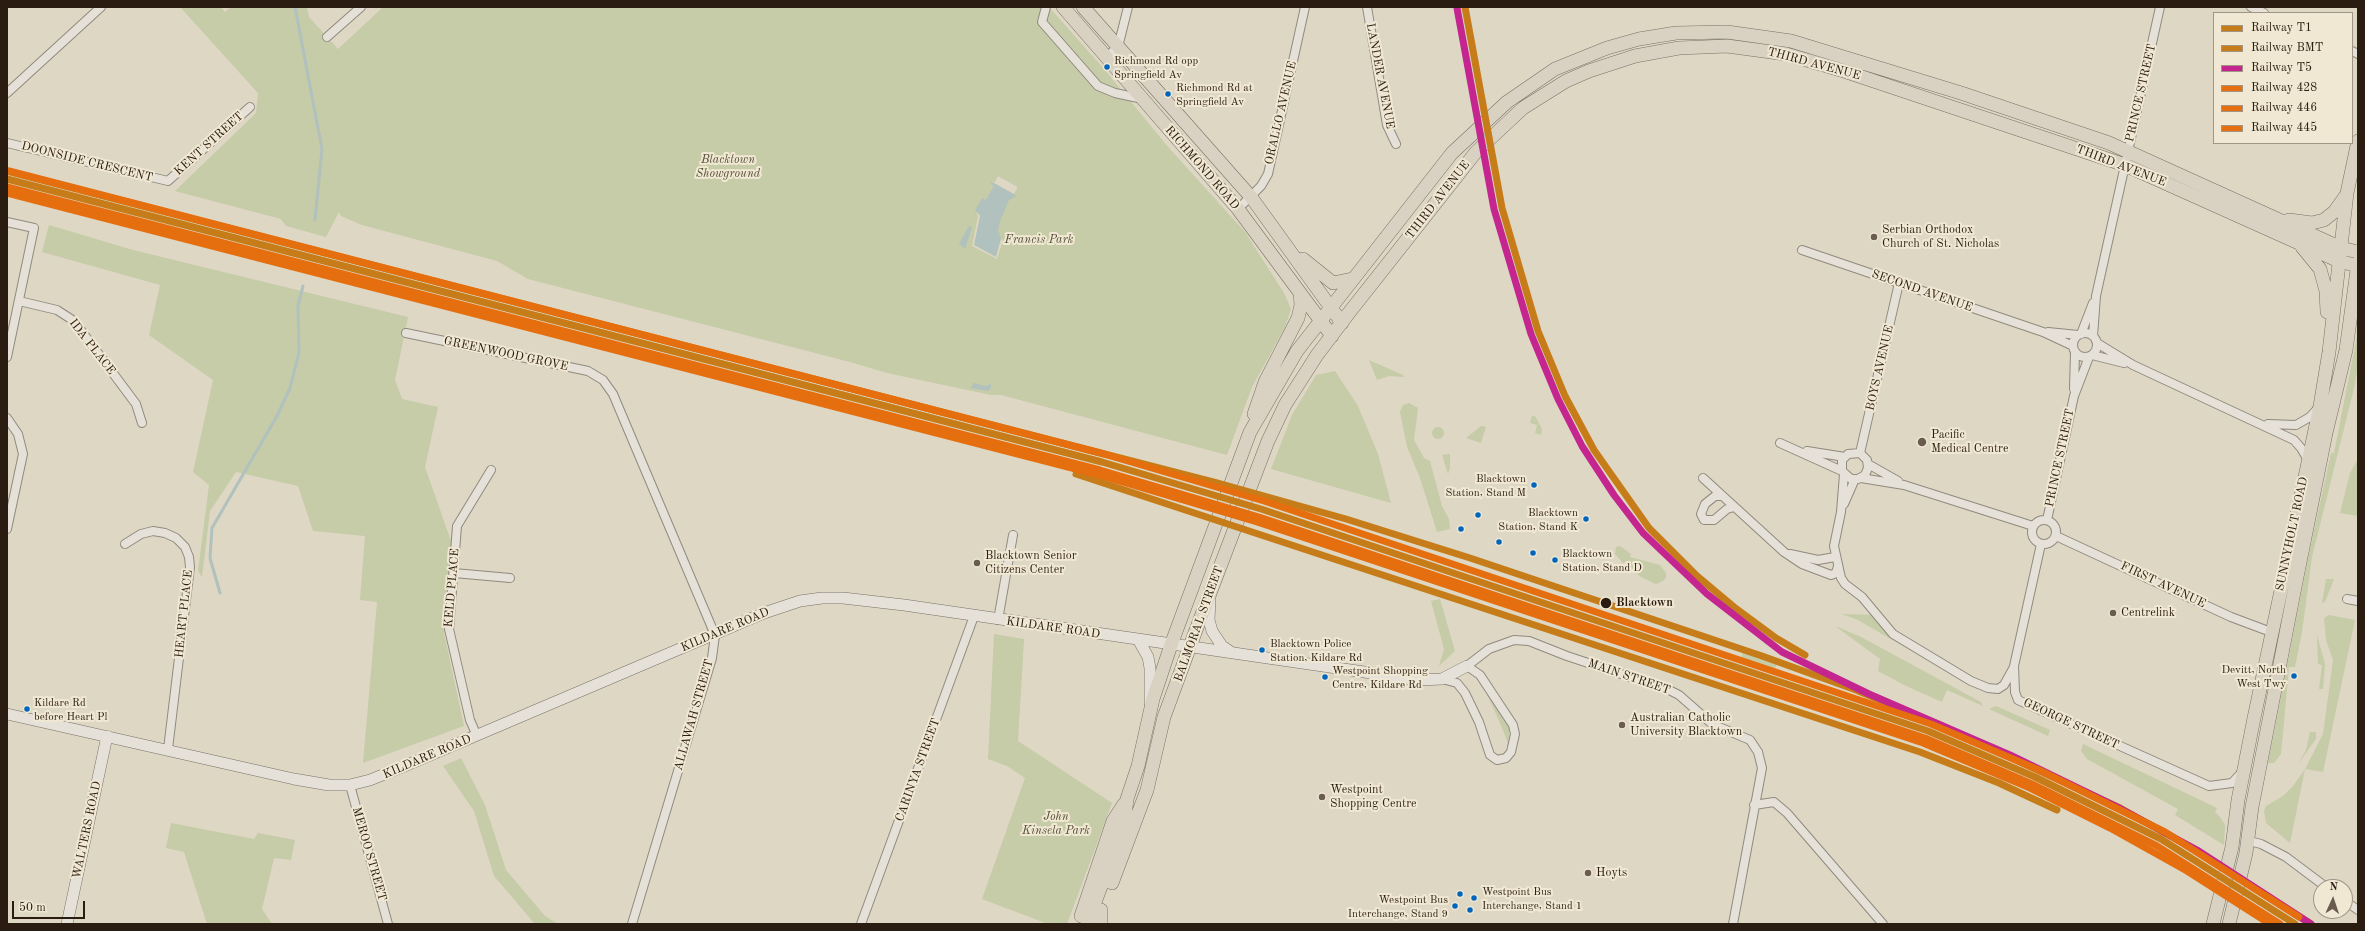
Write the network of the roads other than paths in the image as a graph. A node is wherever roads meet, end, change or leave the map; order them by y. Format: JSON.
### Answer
{"nodes":[{"id":1,"x":101,"y":7,"type":"edge"},
{"id":2,"x":362,"y":7,"type":"edge"},
{"id":3,"x":1046,"y":7,"type":"edge"},
{"id":4,"x":1063,"y":7,"type":"edge"},
{"id":5,"x":1083,"y":7,"type":"edge"},
{"id":6,"x":1128,"y":7,"type":"edge"},
{"id":7,"x":1305,"y":7,"type":"edge"},
{"id":8,"x":1367,"y":7,"type":"edge"},
{"id":9,"x":2160,"y":7,"type":"edge"},
{"id":10,"x":2251,"y":7,"type":"edge"},
{"id":11,"x":2262,"y":12,"type":"edge"},
{"id":12,"x":327,"y":37,"type":"dead end"},
{"id":13,"x":1118,"y":47,"type":"junction"},
{"id":14,"x":1106,"y":57,"type":"junction"},
{"id":15,"x":7,"y":93,"type":"edge"},
{"id":16,"x":1144,"y":100,"type":"junction"},
{"id":17,"x":250,"y":107,"type":"dead end"},
{"id":18,"x":2358,"y":141,"type":"edge"},
{"id":19,"x":7,"y":143,"type":"edge"},
{"id":20,"x":1396,"y":144,"type":"dead end"},
{"id":21,"x":2128,"y":150,"type":"junction"},
{"id":22,"x":2125,"y":165,"type":"junction"},
{"id":23,"x":168,"y":182,"type":"joint"},
{"id":24,"x":2347,"y":193,"type":"junction"},
{"id":25,"x":1251,"y":197,"type":"junction"},
{"id":26,"x":1238,"y":209,"type":"junction"},
{"id":27,"x":2273,"y":217,"type":"junction"},
{"id":28,"x":7,"y":222,"type":"edge"},
{"id":29,"x":1284,"y":242,"type":"junction"},
{"id":30,"x":2298,"y":242,"type":"junction"},
{"id":31,"x":2341,"y":248,"type":"junction"},
{"id":32,"x":1802,"y":250,"type":"dead end"},
{"id":33,"x":2358,"y":252,"type":"edge"},
{"id":34,"x":2339,"y":261,"type":"junction"},
{"id":35,"x":2358,"y":262,"type":"edge"},
{"id":36,"x":2358,"y":266,"type":"edge"},
{"id":37,"x":1352,"y":279,"type":"junction"},
{"id":38,"x":1899,"y":283,"type":"junction"},
{"id":39,"x":1300,"y":293,"type":"junction"},
{"id":40,"x":2096,"y":296,"type":"junction"},
{"id":41,"x":19,"y":301,"type":"junction"},
{"id":42,"x":1330,"y":307,"type":"junction"},
{"id":43,"x":1321,"y":319,"type":"junction"},
{"id":44,"x":1342,"y":323,"type":"junction"},
{"id":45,"x":2043,"y":332,"type":"junction"},
{"id":46,"x":406,"y":333,"type":"dead end"},
{"id":47,"x":2079,"y":334,"type":"junction"},
{"id":48,"x":1332,"y":336,"type":"junction"},
{"id":49,"x":2095,"y":340,"type":"junction"},
{"id":50,"x":2074,"y":349,"type":"junction"},
{"id":51,"x":2329,"y":352,"type":"junction"},
{"id":52,"x":2091,"y":356,"type":"junction"},
{"id":53,"x":7,"y":357,"type":"edge"},
{"id":54,"x":2132,"y":365,"type":"junction"},
{"id":55,"x":603,"y":380,"type":"joint"},
{"id":56,"x":2074,"y":396,"type":"junction"},
{"id":57,"x":2320,"y":406,"type":"junction"},
{"id":58,"x":7,"y":418,"type":"edge"},
{"id":59,"x":142,"y":423,"type":"dead end"},
{"id":60,"x":2263,"y":424,"type":"junction"},
{"id":61,"x":1250,"y":432,"type":"junction"},
{"id":62,"x":1780,"y":443,"type":"dead end"},
{"id":63,"x":1798,"y":450,"type":"junction"},
{"id":64,"x":1860,"y":453,"type":"junction"},
{"id":65,"x":1845,"y":457,"type":"junction"},
{"id":66,"x":2308,"y":461,"type":"junction"},
{"id":67,"x":1868,"y":464,"type":"junction"},
{"id":68,"x":491,"y":470,"type":"dead end"},
{"id":69,"x":1843,"y":473,"type":"junction"},
{"id":70,"x":1703,"y":478,"type":"dead end"},
{"id":71,"x":1858,"y":478,"type":"junction"},
{"id":72,"x":1904,"y":485,"type":"junction"},
{"id":73,"x":1722,"y":496,"type":"junction"},
{"id":74,"x":1734,"y":507,"type":"junction"},
{"id":75,"x":1841,"y":512,"type":"junction"},
{"id":76,"x":2047,"y":520,"type":"junction"},
{"id":77,"x":2033,"y":526,"type":"junction"},
{"id":78,"x":7,"y":529,"type":"edge"},
{"id":79,"x":1013,"y":535,"type":"dead end"},
{"id":80,"x":2056,"y":536,"type":"junction"},
{"id":81,"x":125,"y":544,"type":"dead end"},
{"id":82,"x":2041,"y":544,"type":"junction"},
{"id":83,"x":1784,"y":552,"type":"junction"},
{"id":84,"x":1835,"y":557,"type":"junction"},
{"id":85,"x":1838,"y":566,"type":"junction"},
{"id":86,"x":454,"y":573,"type":"junction"},
{"id":87,"x":510,"y":578,"type":"dead end"},
{"id":88,"x":1210,"y":591,"type":"junction"},
{"id":89,"x":2348,"y":599,"type":"dead end"},
{"id":90,"x":2358,"y":600,"type":"edge"},
{"id":91,"x":974,"y":616,"type":"junction"},
{"id":92,"x":998,"y":620,"type":"junction"},
{"id":93,"x":2271,"y":632,"type":"junction"},
{"id":94,"x":714,"y":634,"type":"junction"},
{"id":95,"x":1139,"y":641,"type":"junction"},
{"id":96,"x":1170,"y":645,"type":"junction"},
{"id":97,"x":1190,"y":647,"type":"junction"},
{"id":98,"x":1233,"y":654,"type":"junction"},
{"id":99,"x":1467,"y":666,"type":"junction"},
{"id":100,"x":2014,"y":666,"type":"junction"},
{"id":101,"x":1442,"y":678,"type":"junction"},
{"id":102,"x":1150,"y":712,"type":"junction"},
{"id":103,"x":7,"y":714,"type":"edge"},
{"id":104,"x":107,"y":736,"type":"junction"},
{"id":105,"x":477,"y":736,"type":"junction"},
{"id":106,"x":168,"y":749,"type":"junction"},
{"id":107,"x":2244,"y":769,"type":"junction"},
{"id":108,"x":350,"y":785,"type":"junction"},
{"id":109,"x":1127,"y":799,"type":"junction"},
{"id":110,"x":1754,"y":805,"type":"junction"},
{"id":111,"x":2247,"y":847,"type":"junction"},
{"id":112,"x":2315,"y":879,"type":"edge"},
{"id":113,"x":1101,"y":910,"type":"junction"},
{"id":114,"x":2230,"y":918,"type":"edge"},
{"id":115,"x":66,"y":924,"type":"edge"},
{"id":116,"x":388,"y":924,"type":"edge"},
{"id":117,"x":632,"y":924,"type":"edge"},
{"id":118,"x":861,"y":924,"type":"edge"},
{"id":119,"x":1078,"y":924,"type":"edge"},
{"id":120,"x":1087,"y":924,"type":"edge"},
{"id":121,"x":1096,"y":924,"type":"edge"},
{"id":122,"x":1101,"y":924,"type":"edge"},
{"id":123,"x":1733,"y":924,"type":"edge"},
{"id":124,"x":1883,"y":924,"type":"edge"},
{"id":125,"x":2213,"y":924,"type":"edge"}],
"edges":[{"from":1,"to":15,"type":"street"},
{"from":2,"to":12,"type":"street"},
{"from":3,"to":16,"type":"street"},
{"from":4,"to":14,"type":"main road","name":"RICHMOND ROAD"},
{"from":5,"to":13,"type":"main road","name":"RICHMOND ROAD"},
{"from":6,"to":13,"type":"street"},
{"from":7,"to":25,"type":"street","name":"ORALLO AVENUE"},
{"from":8,"to":20,"type":"street","name":"LANDER AVENUE"},
{"from":9,"to":21,"type":"street","name":"PRINCE STREET"},
{"from":10,"to":11,"type":"street"},
{"from":13,"to":14,"type":"street"},
{"from":13,"to":25,"type":"main road","name":"RICHMOND ROAD"},
{"from":14,"to":16,"type":"main road","name":"RICHMOND ROAD"},
{"from":16,"to":26,"type":"main road","name":"RICHMOND ROAD"},
{"from":17,"to":23,"type":"street","name":"KENT STREET"},
{"from":18,"to":24,"type":"main road","name":"SUNNYHOLT ROAD"},
{"from":19,"to":23,"type":"street","name":"DOONSIDE CRESCENT"},
{"from":21,"to":22,"type":"street","name":"PRINCE STREET"},
{"from":21,"to":27,"type":"main road","name":"THIRD AVENUE"},
{"from":21,"to":37,"type":"main road","name":"THIRD AVENUE"},
{"from":22,"to":30,"type":"main road","name":"THIRD AVENUE"},
{"from":22,"to":40,"type":"street","name":"PRINCE STREET"},
{"from":22,"to":44,"type":"main road","name":"THIRD AVENUE"},
{"from":24,"to":27,"type":"main road","name":"THIRD AVENUE"},
{"from":24,"to":31,"type":"main road","name":"SUNNYHOLT ROAD"},
{"from":25,"to":26,"type":"street","name":"ORALLO AVENUE"},
{"from":25,"to":29,"type":"main road","name":"RICHMOND ROAD"},
{"from":26,"to":39,"type":"main road","name":"RICHMOND ROAD"},
{"from":27,"to":31,"type":"main road","name":"THIRD AVENUE"},
{"from":28,"to":41,"type":"street"},
{"from":29,"to":37,"type":"main road"},
{"from":29,"to":42,"type":"main road","name":"RICHMOND ROAD"},
{"from":30,"to":34,"type":"main road","name":"THIRD AVENUE"},
{"from":30,"to":51,"type":"main road","name":"THIRD AVENUE"},
{"from":31,"to":33,"type":"main road","name":"THIRD AVENUE"},
{"from":31,"to":34,"type":"main road","name":"SUNNYHOLT ROAD"},
{"from":32,"to":38,"type":"street","name":"SECOND AVENUE"},
{"from":34,"to":36,"type":"main road","name":"THIRD AVENUE"},
{"from":34,"to":51,"type":"main road","name":"SUNNYHOLT ROAD"},
{"from":35,"to":36,"type":"main road","name":"SUNNYHOLT ROAD"},
{"from":36,"to":111,"type":"main road","name":"SUNNYHOLT ROAD"},
{"from":37,"to":42,"type":"main road","name":"THIRD AVENUE"},
{"from":38,"to":45,"type":"street","name":"SECOND AVENUE"},
{"from":38,"to":64,"type":"street","name":"BOYS AVENUE"},
{"from":39,"to":43,"type":"main road","name":"RICHMOND ROAD"},
{"from":39,"to":61,"type":"main road"},
{"from":40,"to":47,"type":"street","name":"PRINCE STREET"},
{"from":40,"to":49,"type":"street","name":"PRINCE STREET"},
{"from":41,"to":53,"type":"street"},
{"from":41,"to":59,"type":"street","name":"IDA PLACE"},
{"from":42,"to":43,"type":"main road","name":"THIRD AVENUE"},
{"from":42,"to":44,"type":"main road","name":"RICHMOND ROAD"},
{"from":43,"to":48,"type":"main road","name":"RICHMOND ROAD"},
{"from":43,"to":61,"type":"main road","name":"BALMORAL STREET"},
{"from":44,"to":48,"type":"main road","name":"THIRD AVENUE"},
{"from":45,"to":47,"type":"street","name":"SECOND AVENUE"},
{"from":45,"to":50,"type":"street","name":"SECOND AVENUE"},
{"from":46,"to":55,"type":"street","name":"GREENWOOD GROVE"},
{"from":47,"to":49,"type":"street"},
{"from":47,"to":50,"type":"street"},
{"from":48,"to":88,"type":"main road","name":"BALMORAL STREET"},
{"from":49,"to":52,"type":"street"},
{"from":49,"to":54,"type":"street"},
{"from":50,"to":52,"type":"street"},
{"from":50,"to":56,"type":"street","name":"PRINCE STREET"},
{"from":51,"to":57,"type":"main road","name":"SUNNYHOLT ROAD"},
{"from":52,"to":54,"type":"street"},
{"from":52,"to":56,"type":"street","name":"PRINCE STREET"},
{"from":54,"to":60,"type":"street"},
{"from":55,"to":94,"type":"street","name":"ALLAWAH STREET"},
{"from":56,"to":76,"type":"street","name":"PRINCE STREET"},
{"from":57,"to":60,"type":"street"},
{"from":57,"to":66,"type":"main road","name":"SUNNYHOLT ROAD"},
{"from":58,"to":78,"type":"street"},
{"from":60,"to":66,"type":"street"},
{"from":61,"to":96,"type":"main road","name":"BALMORAL STREET"},
{"from":62,"to":63,"type":"street"},
{"from":63,"to":65,"type":"street"},
{"from":63,"to":69,"type":"street"},
{"from":64,"to":65,"type":"street"},
{"from":64,"to":67,"type":"street"},
{"from":65,"to":69,"type":"street"},
{"from":66,"to":93,"type":"main road","name":"SUNNYHOLT ROAD"},
{"from":67,"to":71,"type":"street"},
{"from":67,"to":72,"type":"street"},
{"from":68,"to":86,"type":"street","name":"KELD PLACE"},
{"from":69,"to":71,"type":"street"},
{"from":69,"to":75,"type":"street"},
{"from":70,"to":73,"type":"street"},
{"from":71,"to":72,"type":"street"},
{"from":71,"to":75,"type":"street"},
{"from":72,"to":77,"type":"street"},
{"from":73,"to":74,"type":"street"},
{"from":73,"to":74,"type":"street"},
{"from":74,"to":83,"type":"street"},
{"from":75,"to":84,"type":"street"},
{"from":76,"to":77,"type":"street"},
{"from":76,"to":80,"type":"street"},
{"from":77,"to":82,"type":"street"},
{"from":79,"to":92,"type":"street"},
{"from":80,"to":82,"type":"street"},
{"from":80,"to":93,"type":"street","name":"FIRST AVENUE"},
{"from":81,"to":106,"type":"street","name":"HEART PLACE"},
{"from":82,"to":100,"type":"street"},
{"from":83,"to":84,"type":"street"},
{"from":83,"to":85,"type":"street"},
{"from":84,"to":85,"type":"street"},
{"from":85,"to":100,"type":"street"},
{"from":86,"to":87,"type":"street"},
{"from":86,"to":105,"type":"street","name":"KELD PLACE"},
{"from":88,"to":97,"type":"main road","name":"BALMORAL STREET"},
{"from":88,"to":98,"type":"street"},
{"from":89,"to":90,"type":"street"},
{"from":91,"to":92,"type":"street","name":"KILDARE ROAD"},
{"from":91,"to":94,"type":"street","name":"KILDARE ROAD"},
{"from":91,"to":118,"type":"street","name":"CARINYA STREET"},
{"from":92,"to":95,"type":"street","name":"KILDARE ROAD"},
{"from":93,"to":107,"type":"main road","name":"SUNNYHOLT ROAD"},
{"from":94,"to":105,"type":"street","name":"KILDARE ROAD"},
{"from":94,"to":117,"type":"street","name":"ALLAWAH STREET"},
{"from":95,"to":96,"type":"street","name":"KILDARE ROAD"},
{"from":95,"to":102,"type":"street"},
{"from":96,"to":97,"type":"street","name":"KILDARE ROAD"},
{"from":96,"to":102,"type":"main road","name":"BALMORAL STREET"},
{"from":97,"to":98,"type":"street","name":"KILDARE ROAD"},
{"from":97,"to":113,"type":"main road","name":"BALMORAL STREET"},
{"from":98,"to":101,"type":"street","name":"KILDARE ROAD"},
{"from":99,"to":101,"type":"street","name":"KILDARE ROAD"},
{"from":99,"to":101,"type":"street"},
{"from":99,"to":110,"type":"street","name":"MAIN STREET"},
{"from":100,"to":107,"type":"street","name":"GEORGE STREET"},
{"from":102,"to":109,"type":"main road","name":"BALMORAL STREET"},
{"from":103,"to":104,"type":"street","name":"KILDARE ROAD"},
{"from":104,"to":106,"type":"street","name":"KILDARE ROAD"},
{"from":104,"to":115,"type":"street","name":"WALTERS ROAD"},
{"from":105,"to":108,"type":"street","name":"KILDARE ROAD"},
{"from":106,"to":108,"type":"street","name":"KILDARE ROAD"},
{"from":107,"to":125,"type":"main road","name":"SUNNYHOLT ROAD"},
{"from":108,"to":116,"type":"street","name":"MEROO STREET"},
{"from":109,"to":119,"type":"main road","name":"BALMORAL STREET"},
{"from":109,"to":120,"type":"main road","name":"BALMORAL STREET"},
{"from":110,"to":123,"type":"street","name":"MAIN STREET"},
{"from":110,"to":124,"type":"street"},
{"from":111,"to":112,"type":"street"},
{"from":111,"to":114,"type":"main road","name":"SUNNYHOLT ROAD"},
{"from":113,"to":121,"type":"main road","name":"BALMORAL STREET"},
{"from":113,"to":122,"type":"main road"}]}
